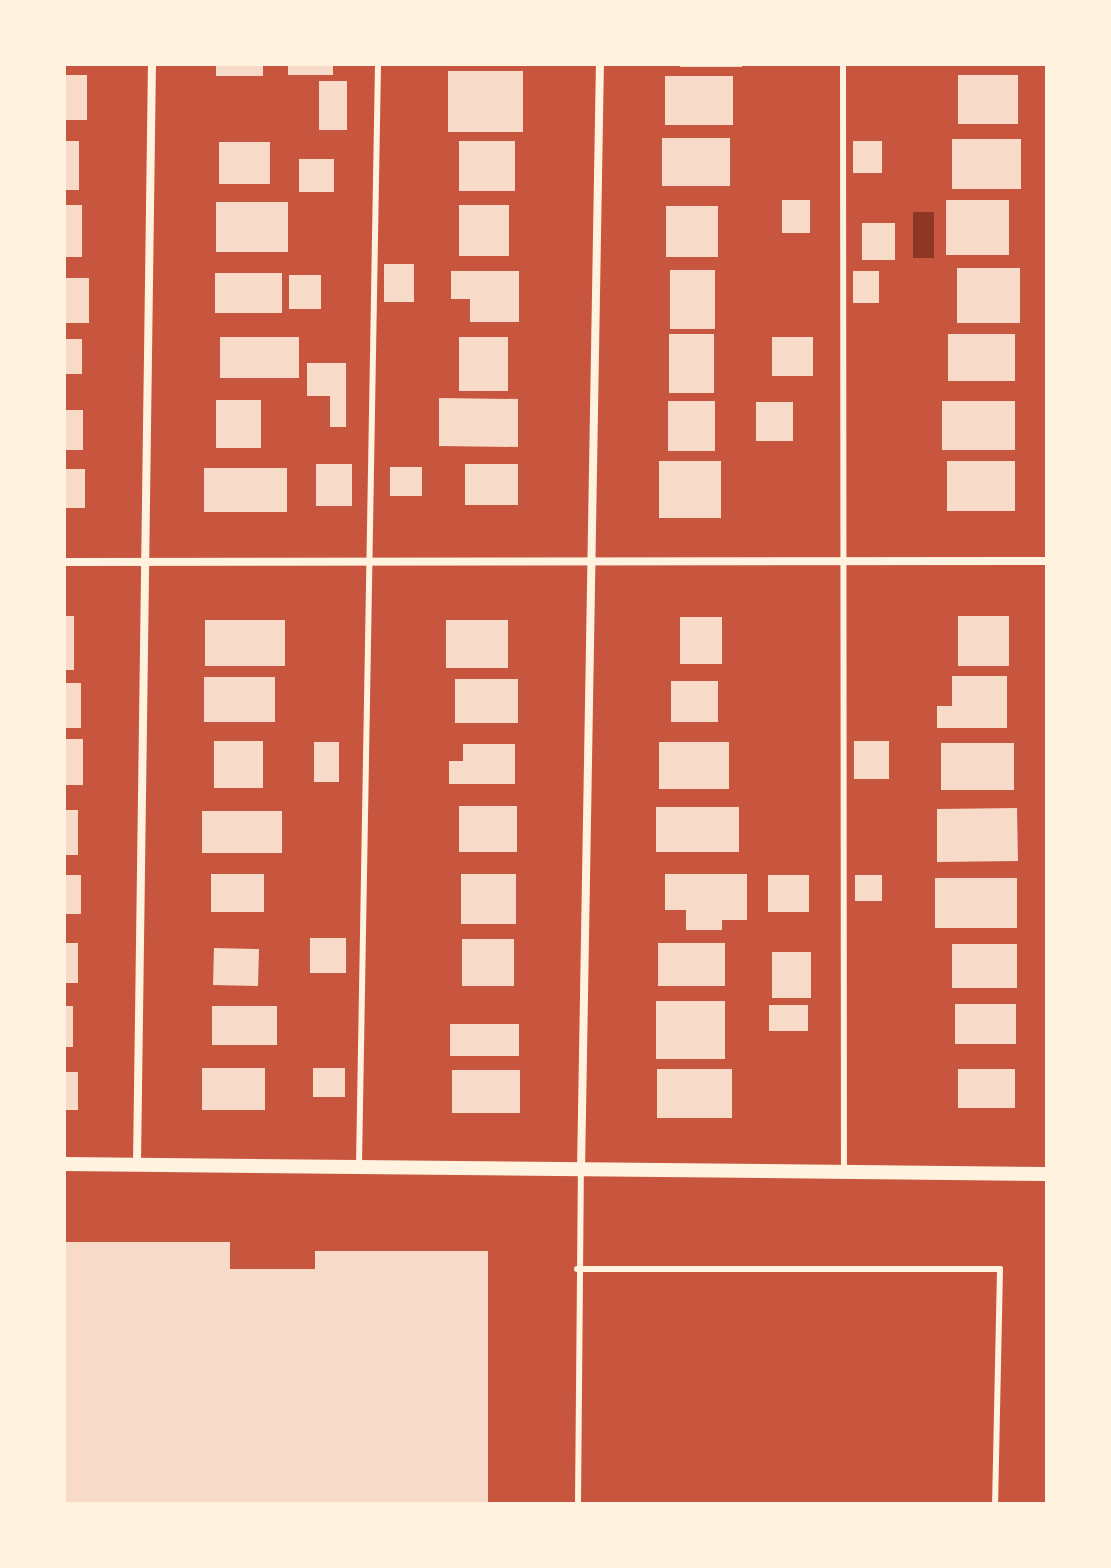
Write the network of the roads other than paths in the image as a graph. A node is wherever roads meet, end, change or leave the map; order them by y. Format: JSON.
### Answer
{"nodes":[{"id":1,"x":152,"y":64,"type":"edge"},
{"id":2,"x":378,"y":64,"type":"edge"},
{"id":3,"x":600,"y":64,"type":"edge"},
{"id":4,"x":843,"y":64,"type":"edge"},
{"id":5,"x":1047,"y":561,"type":"edge"},
{"id":6,"x":64,"y":562,"type":"edge"},
{"id":7,"x":146,"y":562,"type":"junction"},
{"id":8,"x":844,"y":562,"type":"junction"},
{"id":9,"x":373,"y":563,"type":"junction"},
{"id":10,"x":595,"y":563,"type":"junction"},
{"id":11,"x":137,"y":1163,"type":"junction"},
{"id":12,"x":64,"y":1164,"type":"edge"},
{"id":13,"x":359,"y":1164,"type":"junction"},
{"id":14,"x":581,"y":1172,"type":"junction"},
{"id":15,"x":844,"y":1172,"type":"junction"},
{"id":16,"x":1047,"y":1174,"type":"edge"},
{"id":17,"x":577,"y":1269,"type":"junction"},
{"id":18,"x":578,"y":1504,"type":"edge"},
{"id":19,"x":995,"y":1504,"type":"edge"}],
"edges":[{"from":1,"to":7,"type":"street"},
{"from":2,"to":9,"type":"lane"},
{"from":3,"to":10,"type":"street"},
{"from":4,"to":8,"type":"lane"},
{"from":5,"to":8,"type":"street"},
{"from":6,"to":7,"type":"street"},
{"from":7,"to":9,"type":"street"},
{"from":7,"to":11,"type":"street"},
{"from":8,"to":10,"type":"street"},
{"from":8,"to":15,"type":"lane"},
{"from":9,"to":10,"type":"street"},
{"from":9,"to":13,"type":"lane"},
{"from":10,"to":14,"type":"street"},
{"from":11,"to":12,"type":"street"},
{"from":11,"to":13,"type":"street"},
{"from":13,"to":14,"type":"street"},
{"from":14,"to":15,"type":"street"},
{"from":14,"to":17,"type":"lane"},
{"from":15,"to":16,"type":"street"},
{"from":17,"to":18,"type":"lane"},
{"from":17,"to":19,"type":"lane"}]}
